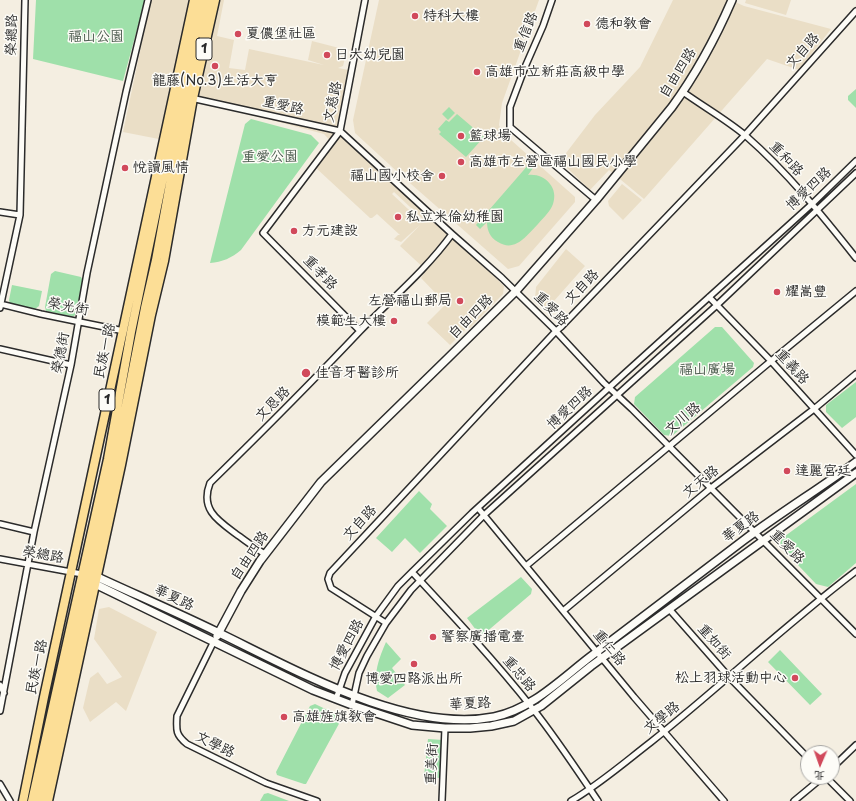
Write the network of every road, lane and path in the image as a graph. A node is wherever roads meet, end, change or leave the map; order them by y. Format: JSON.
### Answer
{"nodes":[{"id":1,"x":25,"y":0,"type":"edge"},
{"id":2,"x":148,"y":0,"type":"edge"},
{"id":3,"x":194,"y":0,"type":"edge"},
{"id":4,"x":200,"y":0,"type":"edge"},
{"id":5,"x":207,"y":0,"type":"edge"},
{"id":6,"x":215,"y":0,"type":"edge"},
{"id":7,"x":365,"y":0,"type":"edge"},
{"id":8,"x":552,"y":0,"type":"edge"},
{"id":9,"x":732,"y":0,"type":"edge"},
{"id":10,"x":856,"y":11,"type":"edge"},
{"id":11,"x":683,"y":92,"type":"junction"},
{"id":12,"x":183,"y":96,"type":"junction"},
{"id":13,"x":340,"y":131,"type":"junction"},
{"id":14,"x":745,"y":136,"type":"junction"},
{"id":15,"x":856,"y":161,"type":"edge"},
{"id":16,"x":856,"y":173,"type":"edge"},
{"id":17,"x":596,"y":200,"type":"junction"},
{"id":18,"x":812,"y":204,"type":"junction"},
{"id":19,"x":817,"y":210,"type":"junction"},
{"id":20,"x":0,"y":212,"type":"edge"},
{"id":21,"x":20,"y":215,"type":"junction"},
{"id":22,"x":263,"y":233,"type":"joint"},
{"id":23,"x":452,"y":234,"type":"junction"},
{"id":24,"x":856,"y":258,"type":"edge"},
{"id":25,"x":516,"y":291,"type":"junction"},
{"id":26,"x":856,"y":291,"type":"edge"},
{"id":27,"x":708,"y":297,"type":"junction"},
{"id":28,"x":717,"y":304,"type":"junction"},
{"id":29,"x":0,"y":305,"type":"edge"},
{"id":30,"x":78,"y":322,"type":"junction"},
{"id":31,"x":122,"y":330,"type":"junction"},
{"id":32,"x":556,"y":331,"type":"junction"},
{"id":33,"x":131,"y":332,"type":"junction"},
{"id":34,"x":360,"y":332,"type":"junction"},
{"id":35,"x":0,"y":350,"type":"edge"},
{"id":36,"x":771,"y":361,"type":"junction"},
{"id":37,"x":71,"y":365,"type":"junction"},
{"id":38,"x":856,"y":374,"type":"edge"},
{"id":39,"x":609,"y":387,"type":"junction"},
{"id":40,"x":617,"y":395,"type":"junction"},
{"id":41,"x":814,"y":409,"type":"junction"},
{"id":42,"x":669,"y":446,"type":"junction"},
{"id":43,"x":856,"y":455,"type":"edge"},
{"id":44,"x":856,"y":462,"type":"edge"},
{"id":45,"x":856,"y":473,"type":"edge"},
{"id":46,"x":711,"y":488,"type":"junction"},
{"id":47,"x":478,"y":508,"type":"junction"},
{"id":48,"x":484,"y":515,"type":"junction"},
{"id":49,"x":0,"y":524,"type":"edge"},
{"id":50,"x":34,"y":532,"type":"junction"},
{"id":51,"x":755,"y":532,"type":"junction"},
{"id":52,"x":763,"y":540,"type":"junction"},
{"id":53,"x":265,"y":554,"type":"junction"},
{"id":54,"x":0,"y":559,"type":"edge"},
{"id":55,"x":27,"y":565,"type":"junction"},
{"id":56,"x":526,"y":566,"type":"junction"},
{"id":57,"x":856,"y":571,"type":"edge"},
{"id":58,"x":72,"y":572,"type":"junction"},
{"id":59,"x":412,"y":572,"type":"junction"},
{"id":60,"x":82,"y":574,"type":"junction"},
{"id":61,"x":93,"y":579,"type":"junction"},
{"id":62,"x":420,"y":580,"type":"junction"},
{"id":63,"x":820,"y":598,"type":"junction"},
{"id":64,"x":670,"y":610,"type":"junction"},
{"id":65,"x":563,"y":612,"type":"junction"},
{"id":66,"x":376,"y":616,"type":"junction"},
{"id":67,"x":386,"y":623,"type":"junction"},
{"id":68,"x":218,"y":632,"type":"junction"},
{"id":69,"x":856,"y":634,"type":"edge"},
{"id":70,"x":214,"y":642,"type":"junction"},
{"id":71,"x":596,"y":652,"type":"junction"},
{"id":72,"x":602,"y":658,"type":"junction"},
{"id":73,"x":729,"y":677,"type":"junction"},
{"id":74,"x":0,"y":686,"type":"edge"},
{"id":75,"x":338,"y":689,"type":"junction"},
{"id":76,"x":4,"y":693,"type":"junction"},
{"id":77,"x":354,"y":695,"type":"junction"},
{"id":78,"x":336,"y":699,"type":"junction"},
{"id":79,"x":529,"y":704,"type":"junction"},
{"id":80,"x":352,"y":705,"type":"junction"},
{"id":81,"x":534,"y":710,"type":"junction"},
{"id":82,"x":0,"y":711,"type":"edge"},
{"id":83,"x":445,"y":728,"type":"junction"},
{"id":84,"x":664,"y":731,"type":"junction"},
{"id":85,"x":856,"y":746,"type":"edge"},
{"id":86,"x":800,"y":750,"type":"edge"},
{"id":87,"x":840,"y":761,"type":"edge"},
{"id":88,"x":0,"y":784,"type":"edge"},
{"id":89,"x":813,"y":785,"type":"edge"},
{"id":90,"x":834,"y":785,"type":"edge"},
{"id":91,"x":591,"y":789,"type":"junction"},
{"id":92,"x":10,"y":801,"type":"edge"},
{"id":93,"x":23,"y":801,"type":"edge"},
{"id":94,"x":32,"y":801,"type":"edge"},
{"id":95,"x":40,"y":801,"type":"edge"},
{"id":96,"x":48,"y":801,"type":"edge"},
{"id":97,"x":317,"y":801,"type":"edge"},
{"id":98,"x":442,"y":801,"type":"edge"},
{"id":99,"x":570,"y":801,"type":"edge"},
{"id":100,"x":598,"y":801,"type":"edge"},
{"id":101,"x":724,"y":801,"type":"edge"},
{"id":102,"x":794,"y":801,"type":"edge"},
{"id":103,"x":850,"y":801,"type":"edge"}],
"edges":[{"from":1,"to":21,"type":"street","name":"榮總路"},
{"from":2,"to":30,"type":"street","name":"榮德街"},
{"from":3,"to":12,"type":"main road","name":"民族一路","number":"1"},
{"from":4,"to":12,"type":"main road","name":"民族一路","number":"1"},
{"from":5,"to":12,"type":"main road","name":"民族一路","number":"1"},
{"from":6,"to":12,"type":"main road","name":"民族一路","number":"1"},
{"from":7,"to":13,"type":"street","name":"文慈路"},
{"from":8,"to":17,"type":"street","name":"重信路"},
{"from":9,"to":11,"type":"street","name":"自由四路"},
{"from":10,"to":14,"type":"street","name":"文自路"},
{"from":11,"to":14,"type":"street","name":"重和路"},
{"from":11,"to":17,"type":"street","name":"自由四路"},
{"from":12,"to":13,"type":"street","name":"重愛路"},
{"from":12,"to":31,"type":"main road","name":"民族一路","number":"1"},
{"from":12,"to":33,"type":"main road","name":"民族一路","number":"1"},
{"from":12,"to":61,"type":"main road","name":"民族一路","number":"1"},
{"from":13,"to":22,"type":"street","name":"文慈路"},
{"from":13,"to":23,"type":"street","name":"重愛路"},
{"from":14,"to":18,"type":"street","name":"重和路"},
{"from":14,"to":32,"type":"street","name":"文自路"},
{"from":15,"to":18,"type":"street","name":"博愛四路"},
{"from":16,"to":19,"type":"street","name":"博愛四路"},
{"from":17,"to":25,"type":"street","name":"自由四路"},
{"from":18,"to":19,"type":"street","name":"重和路"},
{"from":18,"to":27,"type":"street","name":"博愛四路"},
{"from":19,"to":24,"type":"street","name":"重和路"},
{"from":19,"to":28,"type":"street","name":"博愛四路"},
{"from":20,"to":21,"type":"street"},
{"from":21,"to":29,"type":"street","name":"榮總路"},
{"from":22,"to":34,"type":"street","name":"重孝路"},
{"from":23,"to":25,"type":"street","name":"重愛路"},
{"from":23,"to":34,"type":"street","name":"文恩路"},
{"from":25,"to":32,"type":"street","name":"重愛路"},
{"from":25,"to":53,"type":"street","name":"自由四路"},
{"from":26,"to":36,"type":"street","name":"文川路"},
{"from":27,"to":28,"type":"street","name":"重義路"},
{"from":27,"to":39,"type":"street","name":"博愛四路"},
{"from":28,"to":36,"type":"street","name":"重義路"},
{"from":28,"to":40,"type":"street","name":"博愛四路"},
{"from":29,"to":30,"type":"street","name":"榮光街"},
{"from":30,"to":31,"type":"street","name":"榮光街"},
{"from":30,"to":37,"type":"street","name":"榮德街"},
{"from":31,"to":33,"type":"street","name":"榮光街"},
{"from":31,"to":58,"type":"main road","name":"民族一路","number":"1"},
{"from":32,"to":39,"type":"street","name":"重愛路"},
{"from":32,"to":66,"type":"street","name":"文自路"},
{"from":33,"to":60,"type":"main road","name":"民族一路","number":"1"},
{"from":34,"to":53,"type":"street","name":"文恩路"},
{"from":35,"to":37,"type":"street"},
{"from":36,"to":41,"type":"street","name":"重義路"},
{"from":36,"to":42,"type":"street","name":"文川路"},
{"from":37,"to":50,"type":"street","name":"榮德街"},
{"from":38,"to":41,"type":"street","name":"文天路"},
{"from":39,"to":40,"type":"street","name":"重愛路"},
{"from":39,"to":47,"type":"street","name":"博愛四路"},
{"from":40,"to":42,"type":"street","name":"重愛路"},
{"from":40,"to":48,"type":"street","name":"博愛四路"},
{"from":41,"to":43,"type":"street","name":"重義路"},
{"from":41,"to":46,"type":"street","name":"文天路"},
{"from":42,"to":46,"type":"street","name":"重愛路"},
{"from":42,"to":56,"type":"street","name":"文川路"},
{"from":44,"to":51,"type":"street","name":"華夏路"},
{"from":45,"to":52,"type":"street","name":"華夏路"},
{"from":46,"to":51,"type":"street","name":"重愛路"},
{"from":46,"to":65,"type":"street","name":"文天路"},
{"from":47,"to":48,"type":"street","name":"重仁路"},
{"from":47,"to":59,"type":"street","name":"博愛四路"},
{"from":48,"to":56,"type":"street","name":"重仁路"},
{"from":48,"to":62,"type":"street","name":"博愛四路"},
{"from":49,"to":50,"type":"street"},
{"from":50,"to":55,"type":"street","name":"榮德街"},
{"from":51,"to":52,"type":"street","name":"重愛路"},
{"from":51,"to":71,"type":"street","name":"華夏路"},
{"from":52,"to":63,"type":"street","name":"重愛路"},
{"from":52,"to":64,"type":"street","name":"華夏路"},
{"from":53,"to":68,"type":"street","name":"自由四路"},
{"from":54,"to":55,"type":"street","name":"榮總路"},
{"from":55,"to":58,"type":"street","name":"榮總路"},
{"from":55,"to":76,"type":"street","name":"榮德街"},
{"from":56,"to":65,"type":"street","name":"重仁路"},
{"from":57,"to":63,"type":"street","name":"文學路"},
{"from":58,"to":60,"type":"street","name":"榮總路"},
{"from":58,"to":93,"type":"main road","name":"民族一路","number":"1"},
{"from":59,"to":62,"type":"street","name":"重忠路"},
{"from":59,"to":66,"type":"street","name":"博愛四路"},
{"from":60,"to":61,"type":"street"},
{"from":60,"to":94,"type":"main road","name":"民族一路","number":"1"},
{"from":61,"to":68,"type":"street","name":"華夏路"},
{"from":61,"to":70,"type":"street","name":"華夏路"},
{"from":61,"to":95,"type":"main road","name":"民族一路","number":"1"},
{"from":61,"to":96,"type":"main road","name":"民族一路","number":"1"},
{"from":62,"to":67,"type":"street","name":"博愛四路"},
{"from":62,"to":79,"type":"street","name":"重忠路"},
{"from":63,"to":69,"type":"street","name":"重愛路"},
{"from":63,"to":73,"type":"street","name":"文學路"},
{"from":64,"to":72,"type":"street","name":"華夏路"},
{"from":64,"to":73,"type":"street","name":"重如街"},
{"from":65,"to":71,"type":"street","name":"重仁路"},
{"from":66,"to":67,"type":"street","name":"文自路"},
{"from":66,"to":75,"type":"street","name":"博愛四路"},
{"from":67,"to":77,"type":"street","name":"博愛四路"},
{"from":68,"to":70,"type":"street","name":"自由四路"},
{"from":68,"to":75,"type":"street","name":"華夏路"},
{"from":70,"to":78,"type":"street","name":"華夏路"},
{"from":70,"to":97,"type":"street","name":"文學路"},
{"from":71,"to":72,"type":"street","name":"重仁路"},
{"from":71,"to":79,"type":"street","name":"華夏路"},
{"from":72,"to":81,"type":"street","name":"華夏路"},
{"from":72,"to":84,"type":"street","name":"重仁路"},
{"from":73,"to":84,"type":"street","name":"文學路"},
{"from":73,"to":86,"type":"street","name":"重如街"},
{"from":74,"to":76,"type":"street"},
{"from":75,"to":77,"type":"street","name":"華夏路"},
{"from":75,"to":78,"type":"street","name":"博愛四路"},
{"from":76,"to":82,"type":"street","name":"榮德街"},
{"from":77,"to":79,"type":"street","name":"華夏路"},
{"from":77,"to":80,"type":"street","name":"博愛四路"},
{"from":78,"to":80,"type":"street","name":"華夏路"},
{"from":79,"to":81,"type":"street","name":"重忠路"},
{"from":80,"to":83,"type":"street","name":"華夏路"},
{"from":81,"to":83,"type":"street","name":"華夏路"},
{"from":81,"to":91,"type":"street","name":"重忠路"},
{"from":83,"to":98,"type":"street","name":"重美街"},
{"from":84,"to":91,"type":"street","name":"文學路"},
{"from":84,"to":101,"type":"street","name":"重仁路"},
{"from":85,"to":87,"type":"street"},
{"from":88,"to":92,"type":"street"},
{"from":89,"to":102,"type":"street"},
{"from":90,"to":103,"type":"street"},
{"from":91,"to":99,"type":"street","name":"文學路"},
{"from":91,"to":100,"type":"street","name":"重忠路"}]}
